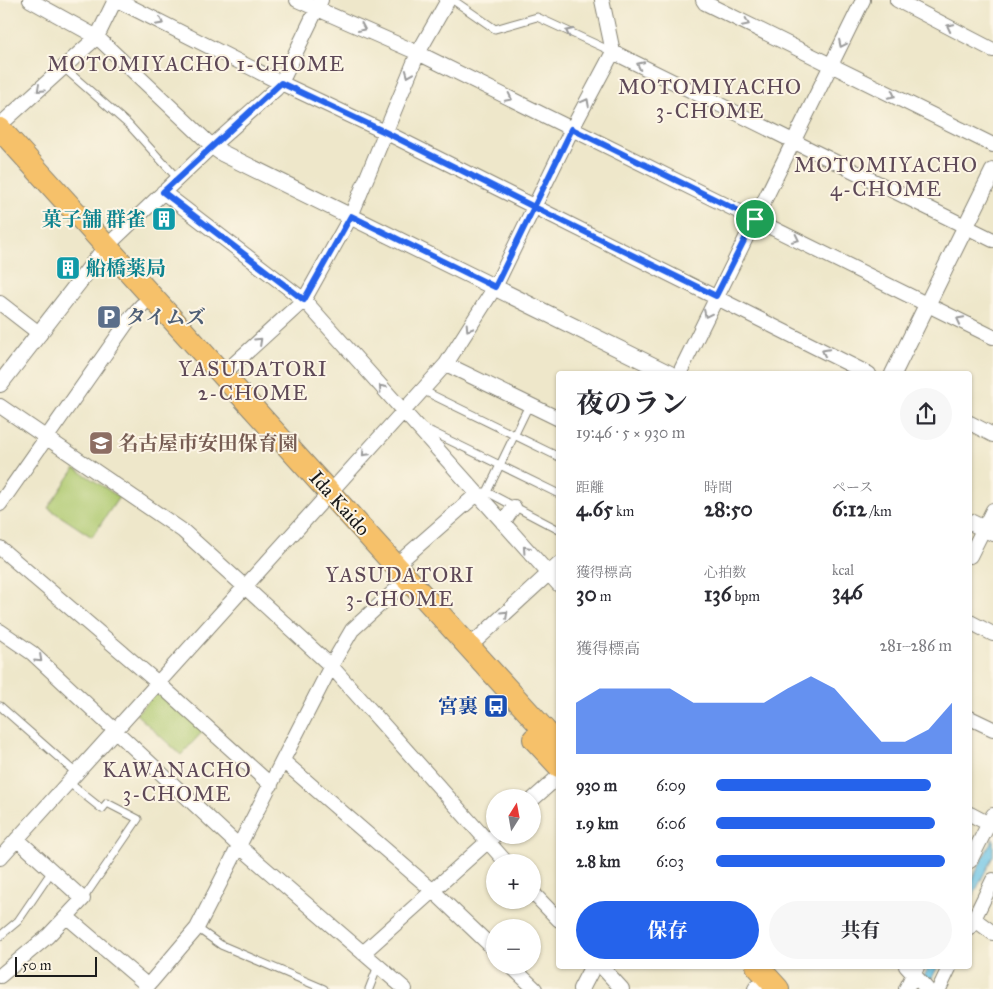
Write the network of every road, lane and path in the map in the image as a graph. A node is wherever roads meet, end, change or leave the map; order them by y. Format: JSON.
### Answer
{"nodes":[{"id":1,"x":30,"y":0,"type":"edge"},
{"id":2,"x":116,"y":0,"type":"edge"},
{"id":3,"x":297,"y":0,"type":"edge"},
{"id":4,"x":448,"y":0,"type":"edge"},
{"id":5,"x":453,"y":0,"type":"edge"},
{"id":6,"x":602,"y":0,"type":"edge"},
{"id":7,"x":703,"y":0,"type":"edge"},
{"id":8,"x":863,"y":0,"type":"edge"},
{"id":9,"x":897,"y":0,"type":"edge"},
{"id":10,"x":319,"y":4,"type":"edge"},
{"id":11,"x":97,"y":37,"type":"junction"},
{"id":12,"x":993,"y":50,"type":"edge"},
{"id":13,"x":613,"y":52,"type":"junction"},
{"id":14,"x":418,"y":53,"type":"junction"},
{"id":15,"x":831,"y":64,"type":"junction"},
{"id":16,"x":64,"y":68,"type":"junction"},
{"id":17,"x":281,"y":83,"type":"junction"},
{"id":18,"x":0,"y":127,"type":"edge"},
{"id":19,"x":572,"y":129,"type":"junction"},
{"id":20,"x":385,"y":132,"type":"junction"},
{"id":21,"x":793,"y":140,"type":"junction"},
{"id":22,"x":993,"y":145,"type":"edge"},
{"id":23,"x":212,"y":146,"type":"junction"},
{"id":24,"x":0,"y":150,"type":"edge"},
{"id":25,"x":993,"y":172,"type":"edge"},
{"id":26,"x":178,"y":179,"type":"junction"},
{"id":27,"x":163,"y":192,"type":"junction"},
{"id":28,"x":534,"y":207,"type":"junction"},
{"id":29,"x":351,"y":216,"type":"junction"},
{"id":30,"x":755,"y":219,"type":"junction"},
{"id":31,"x":966,"y":226,"type":"junction"},
{"id":32,"x":993,"y":240,"type":"edge"},
{"id":33,"x":102,"y":252,"type":"junction"},
{"id":34,"x":495,"y":287,"type":"junction"},
{"id":35,"x":716,"y":296,"type":"junction"},
{"id":36,"x":304,"y":300,"type":"junction"},
{"id":37,"x":0,"y":303,"type":"edge"},
{"id":38,"x":928,"y":303,"type":"junction"},
{"id":39,"x":142,"y":305,"type":"junction"},
{"id":40,"x":40,"y":334,"type":"junction"},
{"id":41,"x":993,"y":337,"type":"edge"},
{"id":42,"x":446,"y":364,"type":"junction"},
{"id":43,"x":664,"y":371,"type":"edge"},
{"id":44,"x":679,"y":371,"type":"edge"},
{"id":45,"x":863,"y":371,"type":"edge"},
{"id":46,"x":894,"y":371,"type":"edge"},
{"id":47,"x":224,"y":374,"type":"junction"},
{"id":48,"x":0,"y":384,"type":"edge"},
{"id":49,"x":422,"y":390,"type":"junction"},
{"id":50,"x":529,"y":405,"type":"junction"},
{"id":51,"x":0,"y":406,"type":"edge"},
{"id":52,"x":408,"y":417,"type":"junction"},
{"id":53,"x":556,"y":418,"type":"edge"},
{"id":54,"x":972,"y":424,"type":"edge"},
{"id":55,"x":993,"y":434,"type":"edge"},
{"id":56,"x":514,"y":435,"type":"junction"},
{"id":57,"x":48,"y":438,"type":"junction"},
{"id":58,"x":556,"y":456,"type":"edge"},
{"id":59,"x":500,"y":465,"type":"junction"},
{"id":60,"x":482,"y":493,"type":"junction"},
{"id":61,"x":556,"y":493,"type":"edge"},
{"id":62,"x":324,"y":497,"type":"junction"},
{"id":63,"x":0,"y":504,"type":"edge"},
{"id":64,"x":514,"y":507,"type":"junction"},
{"id":65,"x":993,"y":510,"type":"edge"},
{"id":66,"x":503,"y":523,"type":"junction"},
{"id":67,"x":556,"y":528,"type":"edge"},
{"id":68,"x":982,"y":528,"type":"edge"},
{"id":69,"x":0,"y":548,"type":"edge"},
{"id":70,"x":972,"y":551,"type":"edge"},
{"id":71,"x":396,"y":565,"type":"junction"},
{"id":72,"x":554,"y":569,"type":"edge"},
{"id":73,"x":245,"y":587,"type":"junction"},
{"id":74,"x":398,"y":588,"type":"junction"},
{"id":75,"x":972,"y":623,"type":"edge"},
{"id":76,"x":993,"y":634,"type":"edge"},
{"id":77,"x":2,"y":635,"type":"edge"},
{"id":78,"x":469,"y":647,"type":"junction"},
{"id":79,"x":331,"y":666,"type":"junction"},
{"id":80,"x":158,"y":683,"type":"junction"},
{"id":81,"x":0,"y":706,"type":"edge"},
{"id":82,"x":972,"y":719,"type":"edge"},
{"id":83,"x":993,"y":729,"type":"edge"},
{"id":84,"x":115,"y":731,"type":"junction"},
{"id":85,"x":556,"y":743,"type":"edge"},
{"id":86,"x":283,"y":761,"type":"junction"},
{"id":87,"x":556,"y":763,"type":"edge"},
{"id":88,"x":72,"y":777,"type":"junction"},
{"id":89,"x":556,"y":779,"type":"edge"},
{"id":90,"x":271,"y":785,"type":"junction"},
{"id":91,"x":541,"y":792,"type":"edge"},
{"id":92,"x":972,"y":815,"type":"edge"},
{"id":93,"x":991,"y":820,"type":"edge"},
{"id":94,"x":486,"y":833,"type":"edge"},
{"id":95,"x":17,"y":839,"type":"junction"},
{"id":96,"x":486,"y":842,"type":"edge"},
{"id":97,"x":239,"y":846,"type":"junction"},
{"id":98,"x":0,"y":858,"type":"edge"},
{"id":99,"x":972,"y":858,"type":"edge"},
{"id":100,"x":52,"y":871,"type":"junction"},
{"id":101,"x":993,"y":880,"type":"edge"},
{"id":102,"x":432,"y":890,"type":"junction"},
{"id":103,"x":83,"y":899,"type":"junction"},
{"id":104,"x":541,"y":901,"type":"edge"},
{"id":105,"x":67,"y":916,"type":"junction"},
{"id":106,"x":556,"y":917,"type":"edge"},
{"id":107,"x":972,"y":923,"type":"edge"},
{"id":108,"x":196,"y":928,"type":"junction"},
{"id":109,"x":993,"y":933,"type":"edge"},
{"id":110,"x":0,"y":936,"type":"edge"},
{"id":111,"x":486,"y":941,"type":"edge"},
{"id":112,"x":363,"y":952,"type":"junction"},
{"id":113,"x":378,"y":966,"type":"junction"},
{"id":114,"x":591,"y":969,"type":"edge"},
{"id":115,"x":604,"y":969,"type":"edge"},
{"id":116,"x":745,"y":969,"type":"edge"},
{"id":117,"x":912,"y":969,"type":"edge"},
{"id":118,"x":949,"y":969,"type":"edge"},
{"id":119,"x":519,"y":974,"type":"edge"},
{"id":120,"x":0,"y":976,"type":"edge"},
{"id":121,"x":762,"y":980,"type":"edge"},
{"id":122,"x":147,"y":987,"type":"edge"},
{"id":123,"x":324,"y":989,"type":"edge"},
{"id":124,"x":369,"y":989,"type":"edge"},
{"id":125,"x":405,"y":989,"type":"edge"},
{"id":126,"x":535,"y":989,"type":"edge"},
{"id":127,"x":581,"y":989,"type":"edge"},
{"id":128,"x":622,"y":989,"type":"edge"},
{"id":129,"x":906,"y":989,"type":"edge"},
{"id":130,"x":927,"y":989,"type":"edge"},
{"id":131,"x":939,"y":989,"type":"edge"}],
"edges":[{"from":1,"to":11,"type":"street"},
{"from":2,"to":11,"type":"street"},
{"from":2,"to":17,"type":"street","one_way":true},
{"from":3,"to":10,"type":"street"},
{"from":4,"to":14,"type":"street"},
{"from":13,"to":5,"type":"lane","one_way":true},
{"from":6,"to":13,"type":"street"},
{"from":7,"to":15,"type":"street","one_way":true},
{"from":8,"to":15,"type":"street","one_way":true},
{"from":12,"to":9,"type":"street","one_way":true},
{"from":10,"to":14,"type":"street","one_way":true},
{"from":10,"to":17,"type":"street"},
{"from":11,"to":16,"type":"street"},
{"from":11,"to":23,"type":"street"},
{"from":19,"to":13,"type":"street","one_way":true},
{"from":21,"to":13,"type":"street","one_way":true},
{"from":14,"to":19,"type":"street","one_way":true},
{"from":14,"to":20,"type":"street","one_way":true},
{"from":15,"to":21,"type":"street"},
{"from":15,"to":22,"type":"street","one_way":true},
{"from":16,"to":18,"type":"street","one_way":true},
{"from":16,"to":26,"type":"lane"},
{"from":17,"to":20,"type":"street"},
{"from":17,"to":23,"type":"street"},
{"from":18,"to":33,"type":"highway","name":"Ida Kaido"},
{"from":19,"to":28,"type":"street"},
{"from":19,"to":30,"type":"street"},
{"from":20,"to":28,"type":"street"},
{"from":20,"to":29,"type":"street"},
{"from":21,"to":30,"type":"street"},
{"from":21,"to":31,"type":"street"},
{"from":23,"to":26,"type":"street"},
{"from":23,"to":29,"type":"street"},
{"from":24,"to":33,"type":"highway","name":"Ida Kaido"},
{"from":25,"to":31,"type":"street"},
{"from":26,"to":27,"type":"street"},
{"from":27,"to":33,"type":"street"},
{"from":27,"to":36,"type":"street"},
{"from":28,"to":34,"type":"street"},
{"from":28,"to":35,"type":"street"},
{"from":29,"to":34,"type":"street"},
{"from":29,"to":36,"type":"street"},
{"from":30,"to":35,"type":"street"},
{"from":30,"to":38,"type":"street","one_way":true},
{"from":31,"to":32,"type":"street"},
{"from":31,"to":38,"type":"street"},
{"from":33,"to":39,"type":"highway","name":"Ida Kaido"},
{"from":33,"to":40,"type":"street"},
{"from":33,"to":47,"type":"highway","name":"Ida Kaido"},
{"from":34,"to":42,"type":"street","one_way":true},
{"from":34,"to":43,"type":"street"},
{"from":35,"to":44,"type":"street","one_way":true},
{"from":45,"to":35,"type":"street","one_way":true},
{"from":47,"to":36,"type":"street","one_way":true},
{"from":52,"to":36,"type":"street","one_way":true},
{"from":37,"to":40,"type":"street"},
{"from":41,"to":38,"type":"street","one_way":true},
{"from":38,"to":46,"type":"street"},
{"from":39,"to":57,"type":"street"},
{"from":39,"to":62,"type":"highway","name":"Ida Kaido"},
{"from":40,"to":48,"type":"street"},
{"from":42,"to":49,"type":"street"},
{"from":42,"to":50,"type":"street"},
{"from":47,"to":62,"type":"highway","name":"Ida Kaido"},
{"from":49,"to":52,"type":"street"},
{"from":49,"to":56,"type":"lane"},
{"from":50,"to":53,"type":"street"},
{"from":50,"to":56,"type":"lane"},
{"from":51,"to":57,"type":"street"},
{"from":52,"to":59,"type":"lane"},
{"from":52,"to":60,"type":"street"},
{"from":52,"to":62,"type":"street","one_way":true},
{"from":54,"to":55,"type":"street"},
{"from":56,"to":58,"type":"lane"},
{"from":56,"to":59,"type":"lane"},
{"from":57,"to":63,"type":"street"},
{"from":57,"to":73,"type":"street"},
{"from":59,"to":60,"type":"lane"},
{"from":59,"to":61,"type":"lane"},
{"from":60,"to":64,"type":"lane"},
{"from":60,"to":66,"type":"street"},
{"from":60,"to":71,"type":"street"},
{"from":62,"to":71,"type":"highway","name":"Ida Kaido"},
{"from":62,"to":73,"type":"street"},
{"from":62,"to":74,"type":"highway","name":"Ida Kaido"},
{"from":64,"to":66,"type":"street"},
{"from":64,"to":67,"type":"lane"},
{"from":65,"to":68,"type":"street"},
{"from":72,"to":66,"type":"street","one_way":true},
{"from":68,"to":70,"type":"street"},
{"from":69,"to":80,"type":"street"},
{"from":71,"to":78,"type":"highway","name":"Ida Kaido"},
{"from":78,"to":72,"type":"street","one_way":true},
{"from":73,"to":79,"type":"street"},
{"from":73,"to":80,"type":"street"},
{"from":74,"to":79,"type":"street"},
{"from":74,"to":87,"type":"highway","name":"Ida Kaido"},
{"from":75,"to":76,"type":"street"},
{"from":77,"to":84,"type":"street","one_way":true},
{"from":78,"to":85,"type":"highway","name":"Ida Kaido"},
{"from":79,"to":86,"type":"street"},
{"from":79,"to":94,"type":"street"},
{"from":80,"to":84,"type":"street"},
{"from":80,"to":90,"type":"street"},
{"from":81,"to":88,"type":"lane"},
{"from":82,"to":83,"type":"street"},
{"from":84,"to":88,"type":"street"},
{"from":84,"to":97,"type":"street"},
{"from":86,"to":90,"type":"street"},
{"from":86,"to":102,"type":"street"},
{"from":88,"to":95,"type":"street"},
{"from":88,"to":103,"type":"lane"},
{"from":89,"to":91,"type":"street"},
{"from":90,"to":97,"type":"street"},
{"from":92,"to":93,"type":"street"},
{"from":93,"to":99,"type":"street"},
{"from":95,"to":98,"type":"street"},
{"from":95,"to":100,"type":"street"},
{"from":96,"to":102,"type":"street"},
{"from":97,"to":108,"type":"street"},
{"from":97,"to":112,"type":"street"},
{"from":100,"to":103,"type":"street"},
{"from":100,"to":110,"type":"lane"},
{"from":101,"to":107,"type":"street"},
{"from":102,"to":111,"type":"street"},
{"from":102,"to":112,"type":"street"},
{"from":103,"to":105,"type":"street"},
{"from":104,"to":106,"type":"street"},
{"from":105,"to":120,"type":"street"},
{"from":105,"to":122,"type":"street"},
{"from":107,"to":109,"type":"street"},
{"from":108,"to":122,"type":"street"},
{"from":108,"to":123,"type":"lane"},
{"from":112,"to":113,"type":"street"},
{"from":113,"to":124,"type":"lane"},
{"from":113,"to":125,"type":"street"},
{"from":114,"to":127,"type":"street"},
{"from":115,"to":128,"type":"street"},
{"from":116,"to":121,"type":"highway"},
{"from":117,"to":129,"type":"street"},
{"from":117,"to":130,"type":"street"},
{"from":118,"to":131,"type":"street"},
{"from":119,"to":126,"type":"street"}]}
